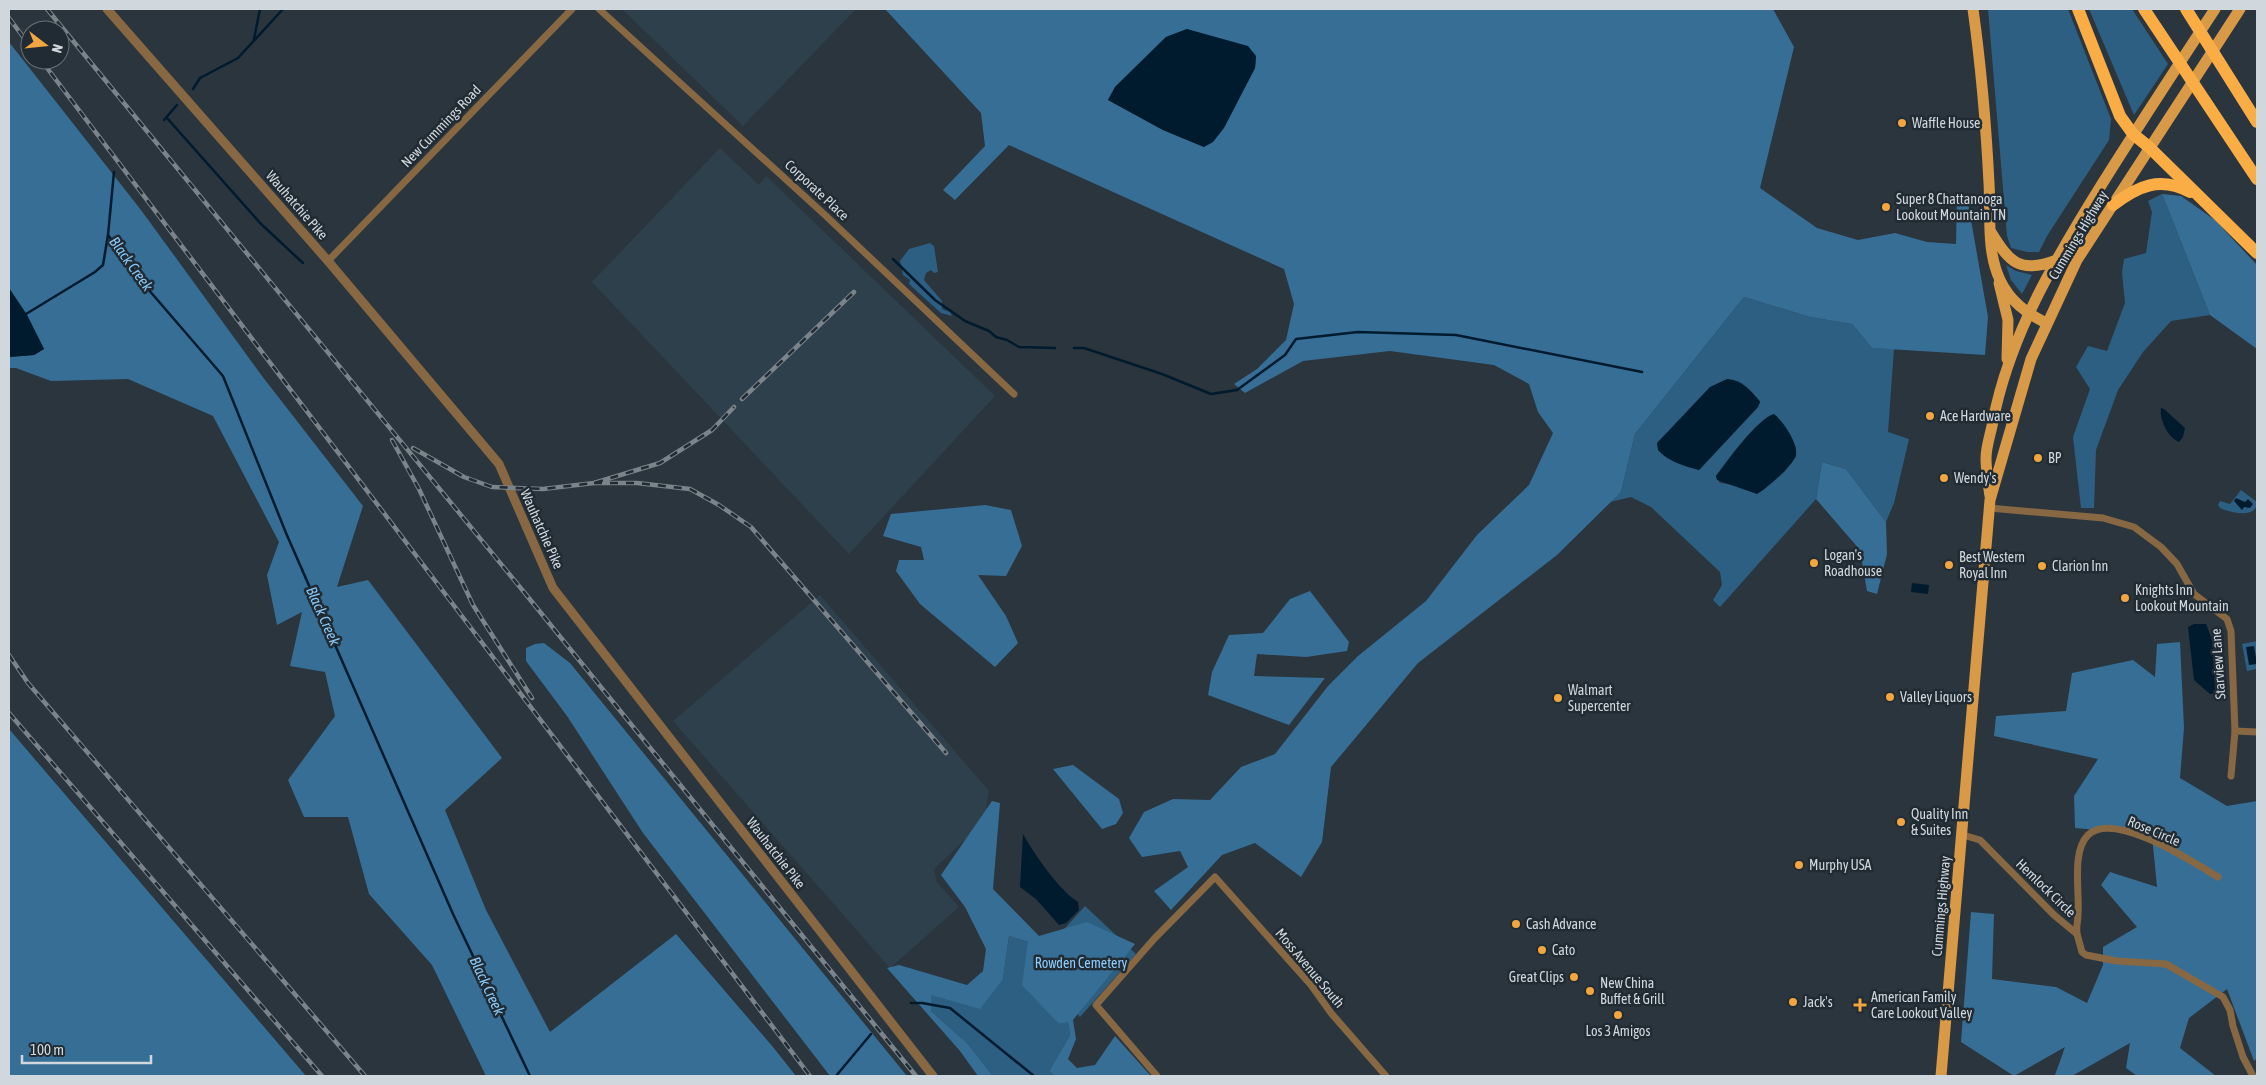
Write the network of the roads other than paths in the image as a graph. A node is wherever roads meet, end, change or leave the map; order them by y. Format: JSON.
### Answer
{"nodes":[{"id":1,"x":107,"y":9,"type":"edge"},
{"id":2,"x":572,"y":9,"type":"edge"},
{"id":3,"x":599,"y":9,"type":"edge"},
{"id":4,"x":1973,"y":9,"type":"edge"},
{"id":5,"x":2078,"y":9,"type":"edge"},
{"id":6,"x":2144,"y":9,"type":"edge"},
{"id":7,"x":2187,"y":9,"type":"edge"},
{"id":8,"x":2215,"y":9,"type":"edge"},
{"id":9,"x":2240,"y":9,"type":"edge"},
{"id":10,"x":2257,"y":122,"type":"edge"},
{"id":11,"x":2133,"y":134,"type":"junction"},
{"id":12,"x":2149,"y":147,"type":"junction"},
{"id":13,"x":2257,"y":179,"type":"edge"},
{"id":14,"x":2199,"y":196,"type":"junction"},
{"id":15,"x":2112,"y":205,"type":"junction"},
{"id":16,"x":1990,"y":231,"type":"junction"},
{"id":17,"x":2257,"y":253,"type":"edge"},
{"id":18,"x":2057,"y":260,"type":"junction"},
{"id":19,"x":328,"y":261,"type":"junction"},
{"id":20,"x":1997,"y":269,"type":"junction"},
{"id":21,"x":2028,"y":314,"type":"junction"},
{"id":22,"x":2046,"y":323,"type":"junction"},
{"id":23,"x":2006,"y":373,"type":"junction"},
{"id":24,"x":1014,"y":394,"type":"dead end"},
{"id":25,"x":1990,"y":504,"type":"junction"},
{"id":26,"x":2235,"y":732,"type":"junction"},
{"id":27,"x":2257,"y":732,"type":"edge"},
{"id":28,"x":2231,"y":776,"type":"dead end"},
{"id":29,"x":1963,"y":834,"type":"junction"},
{"id":30,"x":2218,"y":877,"type":"dead end"},
{"id":31,"x":2077,"y":934,"type":"junction"},
{"id":32,"x":933,"y":1076,"type":"edge"},
{"id":33,"x":1157,"y":1076,"type":"edge"},
{"id":34,"x":1386,"y":1076,"type":"edge"},
{"id":35,"x":1941,"y":1076,"type":"edge"},
{"id":36,"x":2253,"y":1076,"type":"edge"}],
"edges":[{"from":1,"to":19,"type":"street","name":"Wauhatchie Pike"},
{"from":2,"to":19,"type":"street","name":"New Cummings Road"},
{"from":3,"to":24,"type":"street","name":"Corporate Place"},
{"from":4,"to":16,"type":"main road"},
{"from":5,"to":11,"type":"highway"},
{"from":6,"to":13,"type":"highway"},
{"from":7,"to":10,"type":"highway"},
{"from":8,"to":11,"type":"main road","name":"Cummings Highway"},
{"from":9,"to":12,"type":"main road","name":"Cummings Highway"},
{"from":11,"to":12,"type":"highway"},
{"from":11,"to":18,"type":"main road","name":"Cummings Highway"},
{"from":12,"to":14,"type":"highway"},
{"from":12,"to":15,"type":"main road","name":"Cummings Highway"},
{"from":14,"to":15,"type":"highway"},
{"from":14,"to":17,"type":"highway"},
{"from":15,"to":22,"type":"main road","name":"Cummings Highway"},
{"from":16,"to":18,"type":"main road"},
{"from":16,"to":20,"type":"main road"},
{"from":18,"to":21,"type":"main road","name":"Cummings Highway"},
{"from":19,"to":32,"type":"street","name":"Wauhatchie Pike"},
{"from":20,"to":21,"type":"main road"},
{"from":20,"to":23,"type":"main road"},
{"from":21,"to":22,"type":"main road"},
{"from":21,"to":23,"type":"main road","name":"Cummings Highway"},
{"from":22,"to":25,"type":"main road","name":"Cummings Highway"},
{"from":23,"to":25,"type":"main road","name":"Cummings Highway"},
{"from":25,"to":26,"type":"street","name":"Starview Lane"},
{"from":25,"to":29,"type":"main road","name":"Cummings Highway"},
{"from":26,"to":27,"type":"street"},
{"from":26,"to":28,"type":"street","name":"Starview Lane"},
{"from":29,"to":31,"type":"street","name":"Hemlock Circle"},
{"from":29,"to":35,"type":"main road","name":"Cummings Highway"},
{"from":30,"to":31,"type":"street","name":"Rose Circle"},
{"from":31,"to":36,"type":"street","name":"Hemlock Circle"},
{"from":33,"to":34,"type":"street","name":"Moss Avenue South"}]}
